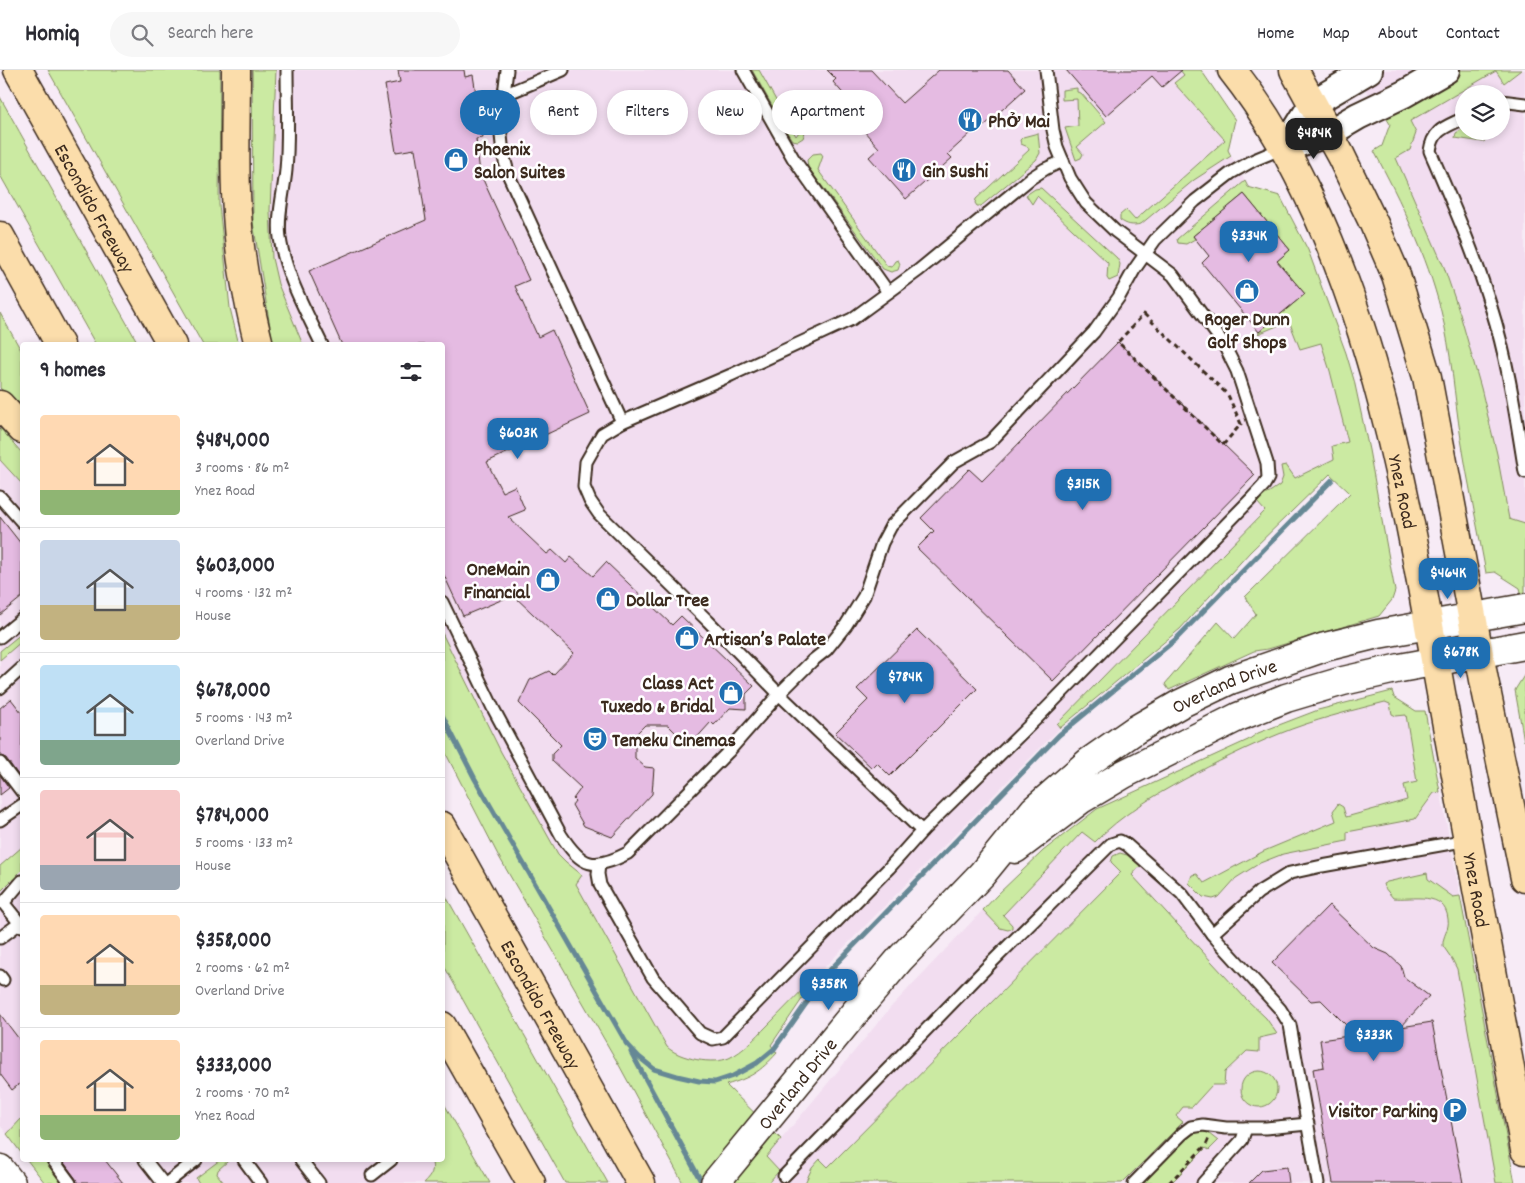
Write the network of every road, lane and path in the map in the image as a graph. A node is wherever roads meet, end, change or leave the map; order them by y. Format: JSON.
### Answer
{"nodes":[{"id":1,"x":18,"y":70,"type":"edge"},
{"id":2,"x":236,"y":70,"type":"edge"},
{"id":3,"x":287,"y":70,"type":"edge"},
{"id":4,"x":507,"y":70,"type":"edge"},
{"id":5,"x":563,"y":70,"type":"edge"},
{"id":6,"x":743,"y":70,"type":"edge"},
{"id":7,"x":1046,"y":70,"type":"edge"},
{"id":8,"x":1232,"y":70,"type":"edge"},
{"id":9,"x":1294,"y":70,"type":"edge"},
{"id":10,"x":1369,"y":70,"type":"edge"},
{"id":11,"x":1446,"y":70,"type":"edge"},
{"id":12,"x":505,"y":90,"type":"edge"},
{"id":13,"x":516,"y":90,"type":"edge"},
{"id":14,"x":1510,"y":101,"type":"edge"},
{"id":15,"x":1523,"y":101,"type":"edge"},
{"id":16,"x":1313,"y":103,"type":"junction"},
{"id":17,"x":1455,"y":123,"type":"edge"},
{"id":18,"x":1329,"y":133,"type":"junction"},
{"id":19,"x":501,"y":135,"type":"edge"},
{"id":20,"x":1285,"y":148,"type":"junction"},
{"id":21,"x":1063,"y":161,"type":"junction"},
{"id":22,"x":0,"y":236,"type":"edge"},
{"id":23,"x":1146,"y":253,"type":"junction"},
{"id":24,"x":0,"y":254,"type":"edge"},
{"id":25,"x":888,"y":292,"type":"junction"},
{"id":26,"x":58,"y":342,"type":"edge"},
{"id":27,"x":58,"y":342,"type":"edge"},
{"id":28,"x":170,"y":342,"type":"edge"},
{"id":29,"x":258,"y":342,"type":"edge"},
{"id":30,"x":321,"y":342,"type":"edge"},
{"id":31,"x":1118,"y":342,"type":"joint"},
{"id":32,"x":0,"y":404,"type":"edge"},
{"id":33,"x":622,"y":422,"type":"junction"},
{"id":34,"x":20,"y":427,"type":"edge"},
{"id":35,"x":1525,"y":472,"type":"edge"},
{"id":36,"x":0,"y":497,"type":"edge"},
{"id":37,"x":20,"y":520,"type":"edge"},
{"id":38,"x":445,"y":608,"type":"edge"},
{"id":39,"x":1525,"y":608,"type":"edge"},
{"id":40,"x":1473,"y":618,"type":"junction"},
{"id":41,"x":20,"y":622,"type":"edge"},
{"id":42,"x":1429,"y":624,"type":"junction"},
{"id":43,"x":0,"y":637,"type":"edge"},
{"id":44,"x":1525,"y":645,"type":"edge"},
{"id":45,"x":1480,"y":654,"type":"junction"},
{"id":46,"x":1435,"y":662,"type":"junction"},
{"id":47,"x":20,"y":670,"type":"edge"},
{"id":48,"x":0,"y":688,"type":"edge"},
{"id":49,"x":779,"y":694,"type":"junction"},
{"id":50,"x":0,"y":763,"type":"edge"},
{"id":51,"x":20,"y":789,"type":"edge"},
{"id":52,"x":20,"y":806,"type":"edge"},
{"id":53,"x":0,"y":820,"type":"edge"},
{"id":54,"x":445,"y":831,"type":"edge"},
{"id":55,"x":922,"y":831,"type":"junction"},
{"id":56,"x":1468,"y":840,"type":"junction"},
{"id":57,"x":599,"y":864,"type":"junction"},
{"id":58,"x":982,"y":874,"type":"junction"},
{"id":59,"x":1525,"y":878,"type":"edge"},
{"id":60,"x":20,"y":883,"type":"edge"},
{"id":61,"x":20,"y":923,"type":"edge"},
{"id":62,"x":20,"y":925,"type":"edge"},
{"id":63,"x":1212,"y":934,"type":"junction"},
{"id":64,"x":0,"y":938,"type":"edge"},
{"id":65,"x":445,"y":1031,"type":"edge"},
{"id":66,"x":1308,"y":1124,"type":"junction"},
{"id":67,"x":1213,"y":1127,"type":"junction"},
{"id":68,"x":1246,"y":1128,"type":"junction"},
{"id":69,"x":1525,"y":1150,"type":"edge"},
{"id":70,"x":54,"y":1162,"type":"edge"},
{"id":71,"x":147,"y":1162,"type":"edge"},
{"id":72,"x":193,"y":1162,"type":"edge"},
{"id":73,"x":246,"y":1162,"type":"edge"},
{"id":74,"x":303,"y":1162,"type":"edge"},
{"id":75,"x":388,"y":1162,"type":"edge"},
{"id":76,"x":0,"y":1169,"type":"edge"},
{"id":77,"x":372,"y":1175,"type":"dead end"},
{"id":78,"x":784,"y":1176,"type":"dead end"},
{"id":79,"x":11,"y":1183,"type":"edge"},
{"id":80,"x":70,"y":1183,"type":"edge"},
{"id":81,"x":163,"y":1183,"type":"edge"},
{"id":82,"x":167,"y":1183,"type":"edge"},
{"id":83,"x":262,"y":1183,"type":"edge"},
{"id":84,"x":319,"y":1183,"type":"edge"},
{"id":85,"x":531,"y":1183,"type":"edge"},
{"id":86,"x":641,"y":1183,"type":"edge"},
{"id":87,"x":715,"y":1183,"type":"edge"},
{"id":88,"x":1134,"y":1183,"type":"edge"},
{"id":89,"x":1169,"y":1183,"type":"edge"},
{"id":90,"x":1203,"y":1183,"type":"edge"},
{"id":91,"x":1318,"y":1183,"type":"edge"}],
"edges":[{"from":1,"to":28,"type":"main road","name":"Escondido Freeway"},
{"from":2,"to":29,"type":"main road"},
{"from":3,"to":30,"type":"lane"},
{"from":4,"to":12,"type":"lane"},
{"from":5,"to":13,"type":"lane"},
{"from":6,"to":25,"type":"lane"},
{"from":7,"to":21,"type":"lane"},
{"from":8,"to":20,"type":"main road","name":"Ynez Road"},
{"from":9,"to":16,"type":"main road"},
{"from":10,"to":16,"type":"street"},
{"from":11,"to":18,"type":"street"},
{"from":14,"to":15,"type":"lane"},
{"from":16,"to":18,"type":"main road"},
{"from":16,"to":20,"type":"street"},
{"from":17,"to":35,"type":"lane"},
{"from":18,"to":20,"type":"street"},
{"from":18,"to":40,"type":"main road"},
{"from":19,"to":33,"type":"lane"},
{"from":20,"to":23,"type":"lane"},
{"from":20,"to":42,"type":"main road","name":"Ynez Road"},
{"from":21,"to":23,"type":"lane"},
{"from":21,"to":25,"type":"lane"},
{"from":22,"to":26,"type":"main road"},
{"from":23,"to":49,"type":"lane"},
{"from":23,"to":55,"type":"lane"},
{"from":24,"to":27,"type":"main road"},
{"from":25,"to":33,"type":"lane"},
{"from":31,"to":31,"type":"path"},
{"from":32,"to":34,"type":"main road"},
{"from":33,"to":49,"type":"lane"},
{"from":36,"to":37,"type":"lane"},
{"from":38,"to":57,"type":"lane"},
{"from":39,"to":40,"type":"main road","name":"Overland Drive"},
{"from":40,"to":42,"type":"main road","name":"Overland Drive"},
{"from":40,"to":45,"type":"main road"},
{"from":41,"to":43,"type":"lane"},
{"from":42,"to":46,"type":"main road","name":"Ynez Road"},
{"from":42,"to":58,"type":"main road","name":"Overland Drive"},
{"from":44,"to":45,"type":"main road","name":"Overland Drive"},
{"from":45,"to":46,"type":"main road","name":"Overland Drive"},
{"from":45,"to":59,"type":"main road"},
{"from":46,"to":56,"type":"main road","name":"Ynez Road"},
{"from":46,"to":58,"type":"main road","name":"Overland Drive"},
{"from":47,"to":48,"type":"lane"},
{"from":49,"to":55,"type":"lane"},
{"from":49,"to":57,"type":"lane"},
{"from":50,"to":51,"type":"lane"},
{"from":52,"to":53,"type":"lane"},
{"from":54,"to":86,"type":"main road","name":"Escondido Freeway"},
{"from":55,"to":57,"type":"lane"},
{"from":56,"to":63,"type":"lane"},
{"from":56,"to":69,"type":"main road","name":"Ynez Road"},
{"from":58,"to":87,"type":"main road","name":"Overland Drive"},
{"from":60,"to":61,"type":"lane"},
{"from":62,"to":64,"type":"lane"},
{"from":63,"to":66,"type":"lane"},
{"from":63,"to":78,"type":"lane"},
{"from":65,"to":85,"type":"main road"},
{"from":66,"to":68,"type":"lane"},
{"from":66,"to":91,"type":"lane"},
{"from":67,"to":68,"type":"lane"},
{"from":67,"to":88,"type":"lane"},
{"from":67,"to":89,"type":"path"},
{"from":68,"to":90,"type":"lane"},
{"from":70,"to":80,"type":"lane"},
{"from":71,"to":81,"type":"lane"},
{"from":72,"to":82,"type":"lane"},
{"from":73,"to":83,"type":"lane"},
{"from":74,"to":84,"type":"lane"},
{"from":75,"to":77,"type":"lane"},
{"from":76,"to":79,"type":"main road"}]}
